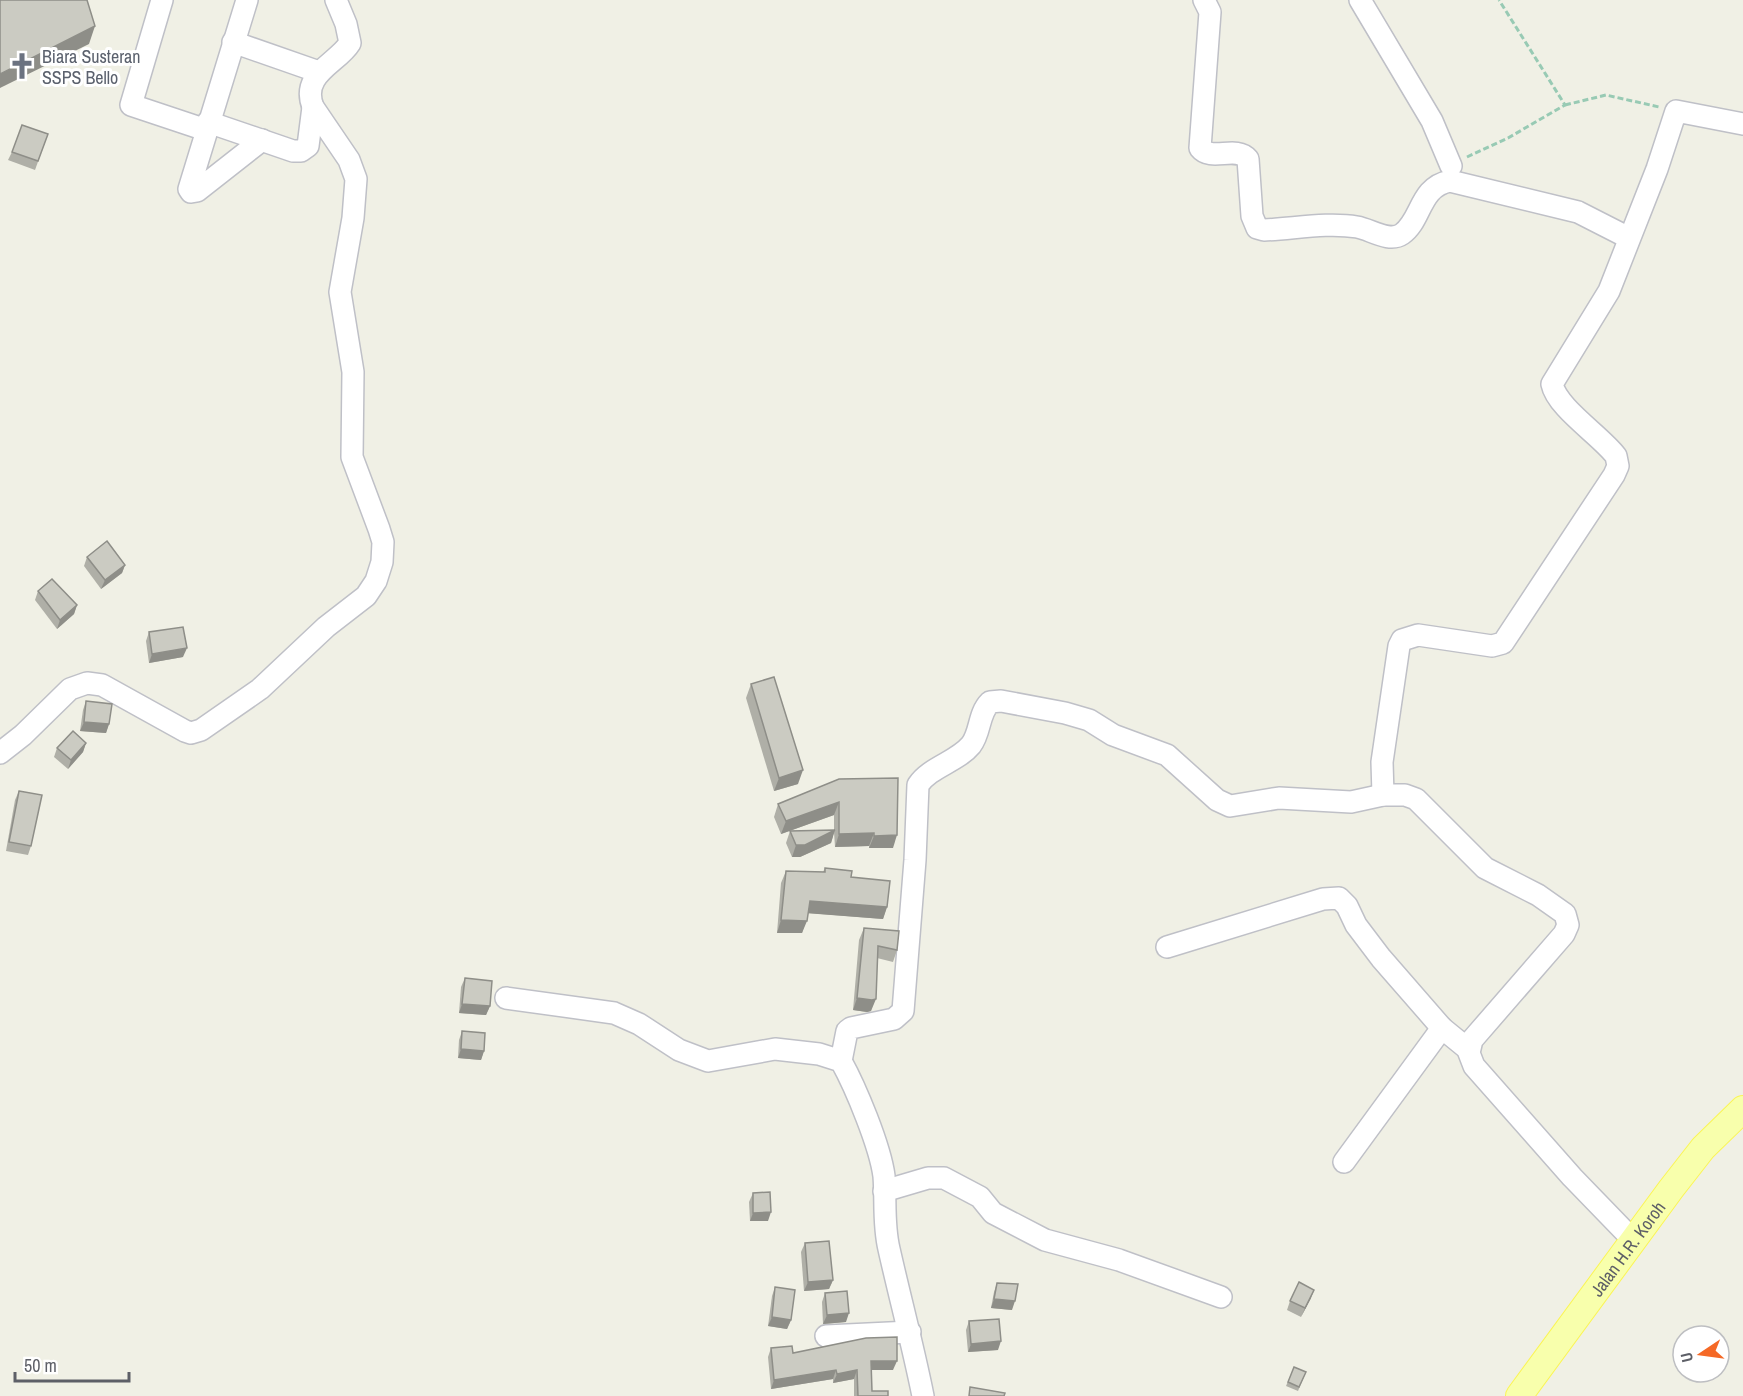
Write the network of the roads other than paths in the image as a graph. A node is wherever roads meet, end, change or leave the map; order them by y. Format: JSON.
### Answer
{"nodes":[{"id":1,"x":162,"y":0,"type":"edge"},
{"id":2,"x":247,"y":0,"type":"edge"},
{"id":3,"x":336,"y":0,"type":"edge"},
{"id":4,"x":1204,"y":0,"type":"edge"},
{"id":5,"x":1360,"y":0,"type":"edge"},
{"id":6,"x":233,"y":42,"type":"junction"},
{"id":7,"x":319,"y":72,"type":"junction"},
{"id":8,"x":313,"y":106,"type":"junction"},
{"id":9,"x":1743,"y":124,"type":"edge"},
{"id":10,"x":207,"y":126,"type":"junction"},
{"id":11,"x":262,"y":140,"type":"junction"},
{"id":12,"x":1451,"y":166,"type":"road end"},
{"id":13,"x":1629,"y":238,"type":"junction"},
{"id":14,"x":0,"y":753,"type":"edge"},
{"id":15,"x":1383,"y":795,"type":"junction"},
{"id":16,"x":1167,"y":947,"type":"dead end"},
{"id":17,"x":506,"y":998,"type":"dead end"},
{"id":18,"x":1443,"y":1029,"type":"junction"},
{"id":19,"x":1469,"y":1050,"type":"junction"},
{"id":20,"x":841,"y":1061,"type":"junction"},
{"id":21,"x":1743,"y":1109,"type":"edge"},
{"id":22,"x":1344,"y":1162,"type":"dead end"},
{"id":23,"x":884,"y":1191,"type":"junction"},
{"id":24,"x":1634,"y":1241,"type":"junction"},
{"id":25,"x":1221,"y":1297,"type":"dead end"},
{"id":26,"x":910,"y":1332,"type":"junction"},
{"id":27,"x":826,"y":1336,"type":"dead end"},
{"id":28,"x":923,"y":1396,"type":"edge"},
{"id":29,"x":1520,"y":1396,"type":"edge"}],
"edges":[{"from":1,"to":10,"type":"street"},
{"from":2,"to":6,"type":"street"},
{"from":3,"to":7,"type":"street"},
{"from":4,"to":13,"type":"street"},
{"from":5,"to":12,"type":"street"},
{"from":6,"to":7,"type":"street"},
{"from":6,"to":10,"type":"street"},
{"from":7,"to":8,"type":"street"},
{"from":8,"to":11,"type":"street"},
{"from":8,"to":14,"type":"street"},
{"from":9,"to":13,"type":"street"},
{"from":10,"to":11,"type":"street"},
{"from":10,"to":11,"type":"street"},
{"from":13,"to":15,"type":"street"},
{"from":15,"to":19,"type":"street"},
{"from":15,"to":20,"type":"street"},
{"from":16,"to":18,"type":"street"},
{"from":17,"to":20,"type":"street"},
{"from":18,"to":19,"type":"street"},
{"from":18,"to":22,"type":"street"},
{"from":19,"to":24,"type":"street"},
{"from":20,"to":23,"type":"street"},
{"from":21,"to":24,"type":"main road","name":"Jalan H.R. Koroh"},
{"from":23,"to":25,"type":"street"},
{"from":23,"to":26,"type":"street"},
{"from":24,"to":29,"type":"main road","name":"Jalan H.R. Koroh"},
{"from":26,"to":27,"type":"street"},
{"from":26,"to":28,"type":"street"}]}
